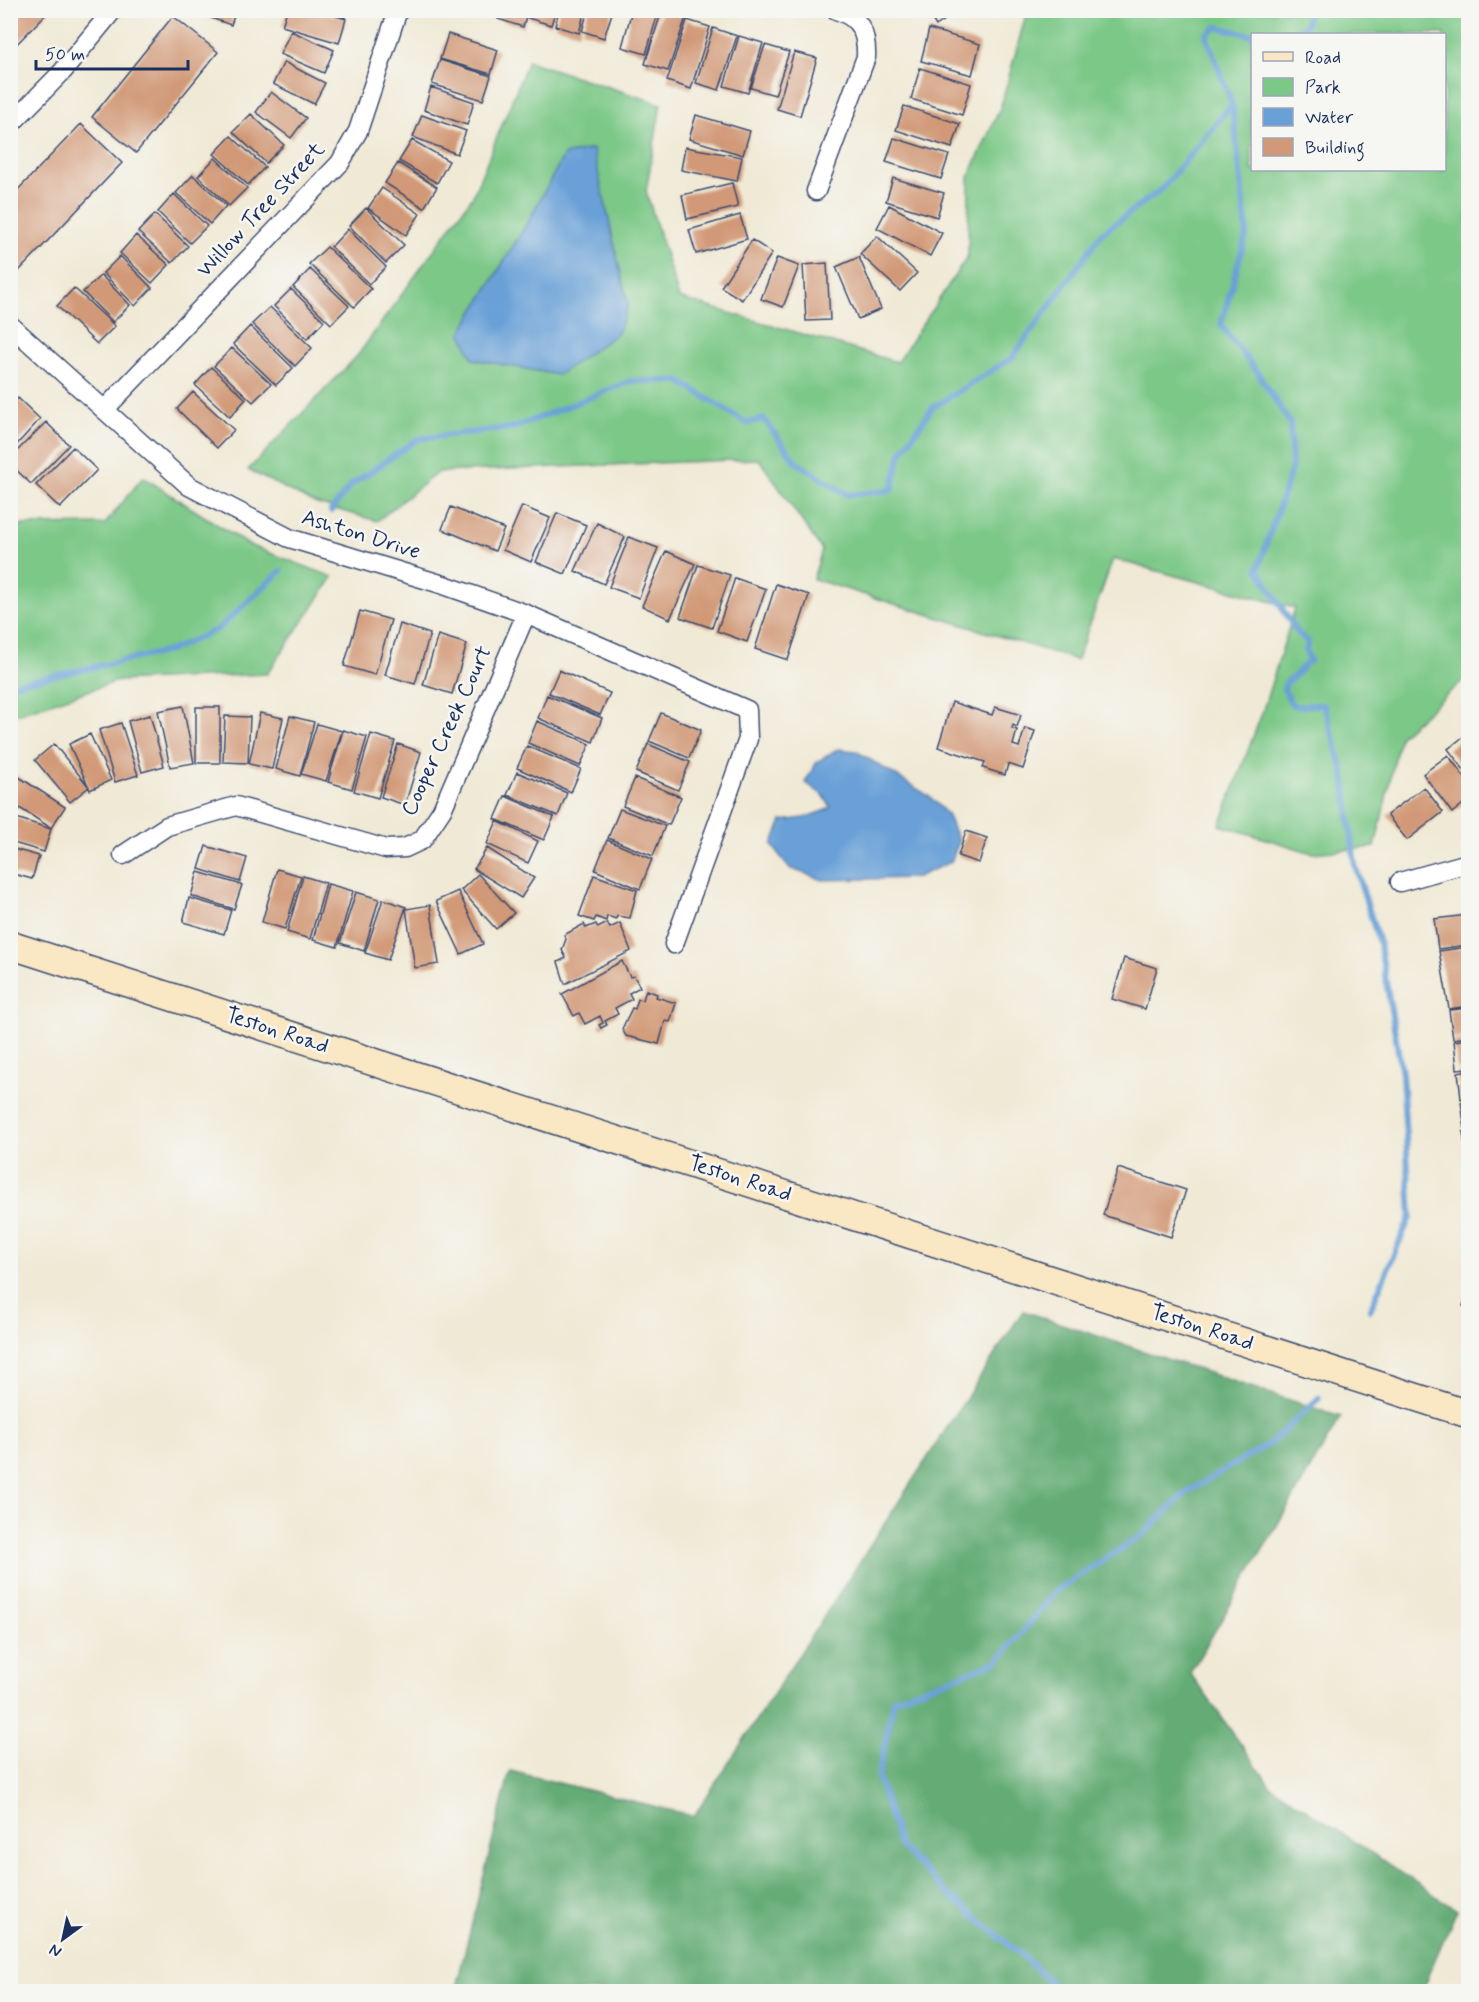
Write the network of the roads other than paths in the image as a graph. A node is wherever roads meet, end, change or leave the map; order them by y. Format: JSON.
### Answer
{"nodes":[{"id":1,"x":113,"y":10,"type":"edge"},
{"id":2,"x":399,"y":10,"type":"edge"},
{"id":3,"x":836,"y":10,"type":"edge"},
{"id":4,"x":10,"y":125,"type":"edge"},
{"id":5,"x":816,"y":191,"type":"dead end"},
{"id":6,"x":10,"y":325,"type":"edge"},
{"id":7,"x":104,"y":410,"type":"junction"},
{"id":8,"x":526,"y":614,"type":"junction"},
{"id":9,"x":123,"y":855,"type":"dead end"},
{"id":10,"x":1468,"y":863,"type":"edge"},
{"id":11,"x":1400,"y":882,"type":"dead end"},
{"id":12,"x":674,"y":944,"type":"dead end"},
{"id":13,"x":10,"y":945,"type":"edge"},
{"id":14,"x":1468,"y":1414,"type":"edge"}],
"edges":[{"from":1,"to":4,"type":"street"},
{"from":2,"to":7,"type":"street","name":"Willow Tree Street"},
{"from":3,"to":5,"type":"street"},
{"from":6,"to":7,"type":"street","name":"Ashton Drive"},
{"from":7,"to":8,"type":"street","name":"Ashton Drive"},
{"from":8,"to":9,"type":"street","name":"Cooper Creek Court"},
{"from":8,"to":12,"type":"street","name":"Ashton Drive"},
{"from":10,"to":11,"type":"street"},
{"from":13,"to":14,"type":"main road","name":"Teston Road"}]}
